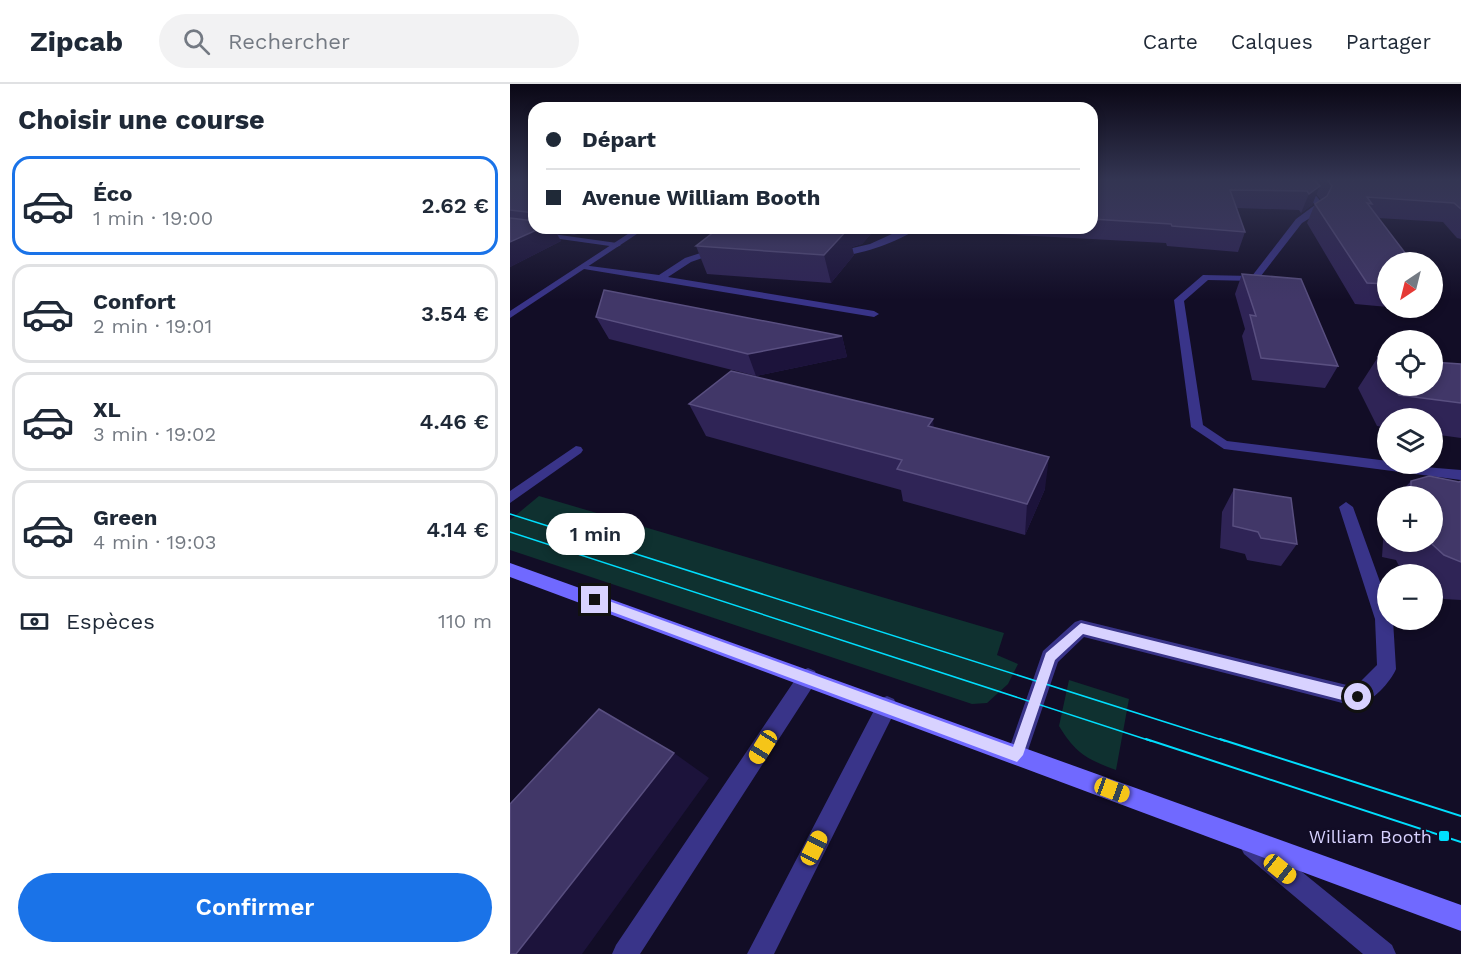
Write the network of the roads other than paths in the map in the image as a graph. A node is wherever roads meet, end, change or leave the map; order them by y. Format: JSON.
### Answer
{"nodes":[{"id":1,"x":1303,"y":219,"type":"edge"},
{"id":2,"x":510,"y":230,"type":"edge"},
{"id":3,"x":528,"y":233,"type":"edge"},
{"id":4,"x":539,"y":234,"type":"edge"},
{"id":5,"x":633,"y":234,"type":"edge"},
{"id":6,"x":901,"y":234,"type":"edge"},
{"id":7,"x":617,"y":245,"type":"junction"},
{"id":8,"x":724,"y":248,"type":"edge"},
{"id":9,"x":827,"y":252,"type":"edge"},
{"id":10,"x":582,"y":268,"type":"junction"},
{"id":11,"x":661,"y":278,"type":"junction"},
{"id":12,"x":874,"y":314,"type":"dead end"},
{"id":13,"x":510,"y":315,"type":"edge"},
{"id":14,"x":576,"y":450,"type":"dead end"},
{"id":15,"x":1461,"y":475,"type":"edge"},
{"id":16,"x":510,"y":498,"type":"edge"},
{"id":17,"x":1346,"y":507,"type":"dead end"},
{"id":18,"x":510,"y":570,"type":"edge"},
{"id":19,"x":808,"y":677,"type":"junction"},
{"id":20,"x":887,"y":706,"type":"junction"},
{"id":21,"x":1017,"y":755,"type":"junction"},
{"id":22,"x":1245,"y":840,"type":"junction"},
{"id":23,"x":1461,"y":918,"type":"edge"},
{"id":24,"x":625,"y":954,"type":"edge"},
{"id":25,"x":760,"y":954,"type":"edge"},
{"id":26,"x":1383,"y":954,"type":"edge"}],
"edges":[{"from":1,"to":15,"type":"street"},
{"from":2,"to":3,"type":"street"},
{"from":4,"to":7,"type":"street"},
{"from":5,"to":7,"type":"street"},
{"from":6,"to":9,"type":"street"},
{"from":7,"to":10,"type":"street"},
{"from":8,"to":11,"type":"street"},
{"from":10,"to":11,"type":"street"},
{"from":10,"to":13,"type":"street"},
{"from":11,"to":12,"type":"street"},
{"from":14,"to":16,"type":"street"},
{"from":17,"to":21,"type":"street"},
{"from":18,"to":19,"type":"street"},
{"from":19,"to":20,"type":"street"},
{"from":19,"to":24,"type":"street"},
{"from":20,"to":21,"type":"street"},
{"from":20,"to":25,"type":"street"},
{"from":21,"to":22,"type":"street"},
{"from":22,"to":23,"type":"street"},
{"from":22,"to":26,"type":"street"}]}
